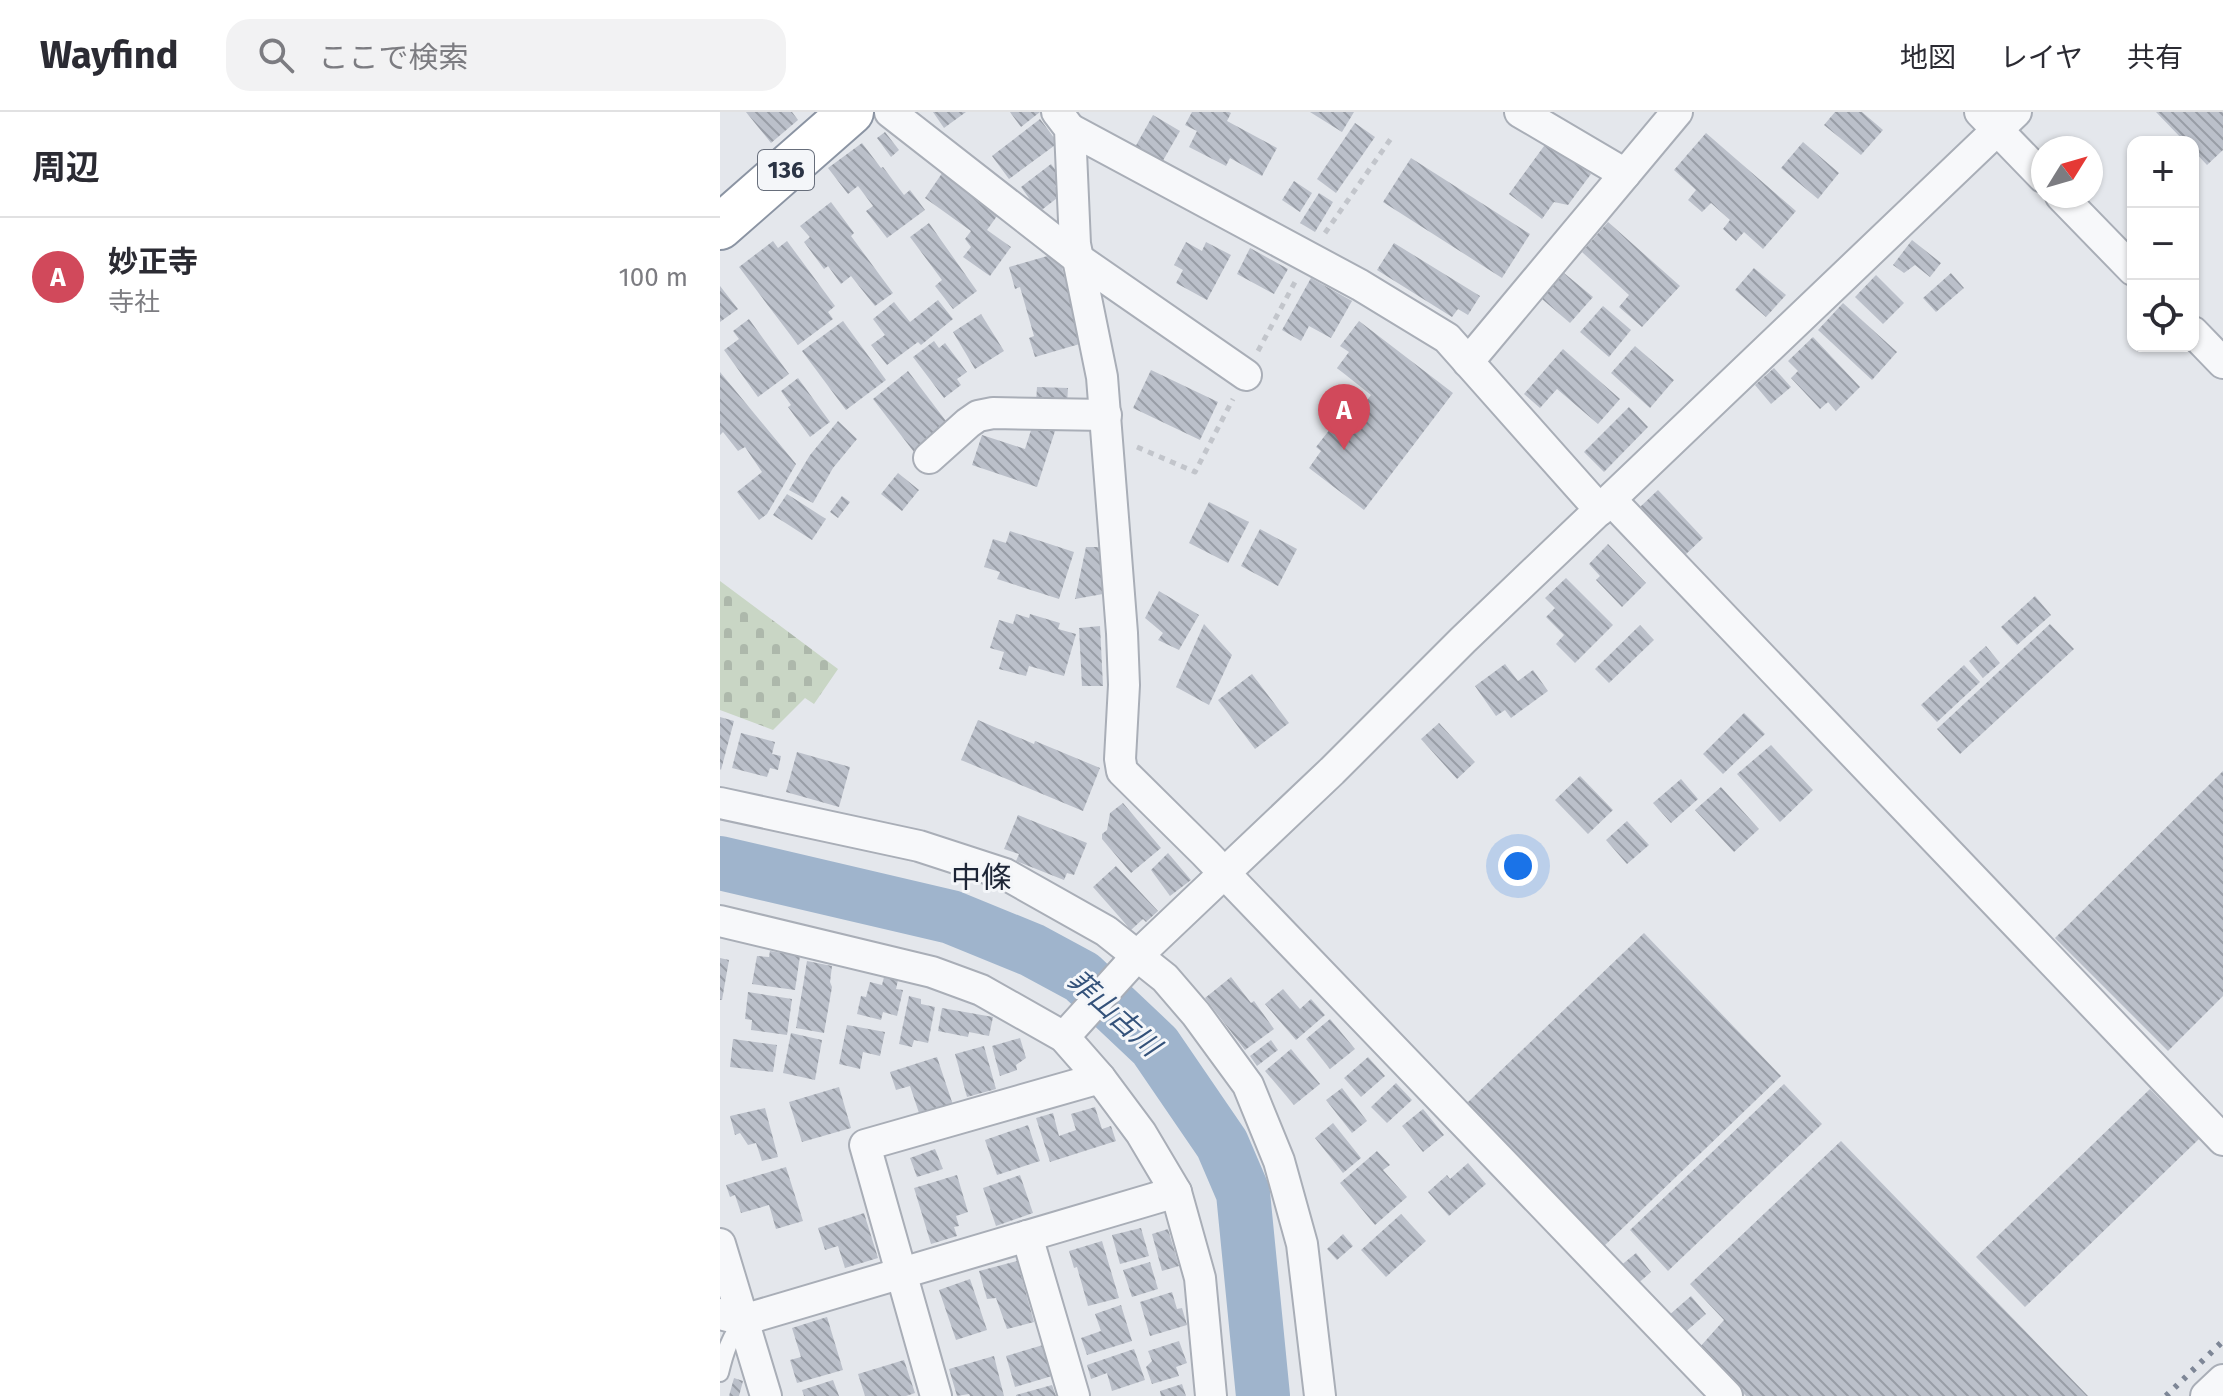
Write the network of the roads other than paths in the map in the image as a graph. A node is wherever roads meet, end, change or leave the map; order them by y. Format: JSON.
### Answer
{"nodes":[{"id":1,"x":890,"y":112,"type":"edge"},
{"id":2,"x":1520,"y":112,"type":"edge"},
{"id":3,"x":1677,"y":112,"type":"edge"},
{"id":4,"x":833,"y":118,"type":"edge"},
{"id":5,"x":1998,"y":118,"type":"edge"},
{"id":6,"x":1063,"y":121,"type":"edge"},
{"id":7,"x":2031,"y":161,"type":"edge"},
{"id":8,"x":1625,"y":174,"type":"junction"},
{"id":9,"x":2073,"y":208,"type":"edge"},
{"id":10,"x":720,"y":227,"type":"edge"},
{"id":11,"x":1077,"y":258,"type":"junction"},
{"id":12,"x":2127,"y":264,"type":"edge"},
{"id":13,"x":2199,"y":338,"type":"edge"},
{"id":14,"x":1468,"y":362,"type":"junction"},
{"id":15,"x":2223,"y":363,"type":"edge"},
{"id":16,"x":1246,"y":375,"type":"road end"},
{"id":17,"x":1106,"y":424,"type":"junction"},
{"id":18,"x":929,"y":458,"type":"dead end"},
{"id":19,"x":1605,"y":505,"type":"junction"},
{"id":20,"x":720,"y":803,"type":"edge"},
{"id":21,"x":1223,"y":874,"type":"junction"},
{"id":22,"x":720,"y":921,"type":"edge"},
{"id":23,"x":1134,"y":959,"type":"junction"},
{"id":24,"x":1067,"y":1034,"type":"junction"},
{"id":25,"x":1100,"y":1078,"type":"junction"},
{"id":26,"x":2223,"y":1140,"type":"edge"},
{"id":27,"x":1176,"y":1192,"type":"junction"},
{"id":28,"x":1027,"y":1236,"type":"junction"},
{"id":29,"x":720,"y":1244,"type":"edge"},
{"id":30,"x":901,"y":1273,"type":"junction"},
{"id":31,"x":732,"y":1317,"type":"edge"},
{"id":32,"x":720,"y":1373,"type":"edge"},
{"id":33,"x":2223,"y":1380,"type":"edge"},
{"id":34,"x":766,"y":1396,"type":"edge"},
{"id":35,"x":936,"y":1396,"type":"edge"},
{"id":36,"x":1074,"y":1396,"type":"edge"},
{"id":37,"x":1211,"y":1396,"type":"edge"},
{"id":38,"x":1320,"y":1396,"type":"edge"},
{"id":39,"x":1727,"y":1396,"type":"edge"},
{"id":40,"x":2206,"y":1396,"type":"edge"}],
"edges":[{"from":1,"to":11,"type":"street"},
{"from":2,"to":8,"type":"street"},
{"from":3,"to":8,"type":"street"},
{"from":4,"to":10,"type":"highway","number":"136"},
{"from":5,"to":7,"type":"street"},
{"from":5,"to":19,"type":"street"},
{"from":6,"to":11,"type":"street"},
{"from":6,"to":14,"type":"street"},
{"from":8,"to":14,"type":"street"},
{"from":9,"to":12,"type":"street"},
{"from":11,"to":16,"type":"street"},
{"from":11,"to":17,"type":"street"},
{"from":13,"to":15,"type":"street"},
{"from":14,"to":19,"type":"street"},
{"from":17,"to":18,"type":"street"},
{"from":17,"to":21,"type":"street"},
{"from":19,"to":21,"type":"street"},
{"from":19,"to":26,"type":"street"},
{"from":20,"to":23,"type":"street"},
{"from":21,"to":23,"type":"street"},
{"from":21,"to":39,"type":"street"},
{"from":22,"to":24,"type":"street"},
{"from":23,"to":24,"type":"street"},
{"from":23,"to":38,"type":"street"},
{"from":24,"to":25,"type":"street"},
{"from":25,"to":27,"type":"street"},
{"from":25,"to":30,"type":"street"},
{"from":27,"to":28,"type":"street"},
{"from":27,"to":37,"type":"street"},
{"from":28,"to":30,"type":"street"},
{"from":28,"to":36,"type":"street"},
{"from":29,"to":31,"type":"street"},
{"from":30,"to":31,"type":"street"},
{"from":30,"to":35,"type":"street"},
{"from":31,"to":32,"type":"lane"},
{"from":31,"to":34,"type":"street"},
{"from":33,"to":40,"type":"street"}]}
